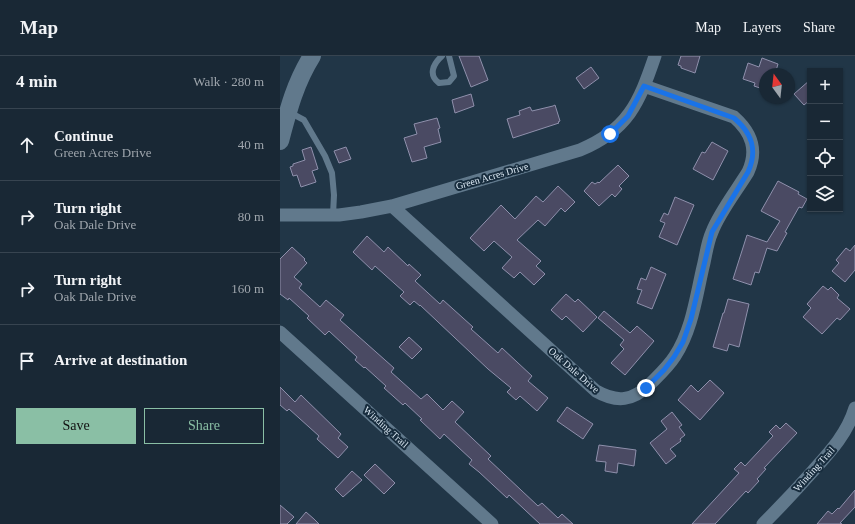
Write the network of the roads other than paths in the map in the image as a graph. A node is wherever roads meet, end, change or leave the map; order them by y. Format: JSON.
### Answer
{"nodes":[{"id":1,"x":312,"y":56,"type":"edge"},
{"id":2,"x":442,"y":56,"type":"edge"},
{"id":3,"x":449,"y":56,"type":"edge"},
{"id":4,"x":655,"y":56,"type":"edge"},
{"id":5,"x":644,"y":86,"type":"junction"},
{"id":6,"x":288,"y":111,"type":"junction"},
{"id":7,"x":280,"y":141,"type":"edge"},
{"id":8,"x":392,"y":206,"type":"junction"},
{"id":9,"x":280,"y":215,"type":"edge"},
{"id":10,"x":333,"y":215,"type":"junction"},
{"id":11,"x":280,"y":332,"type":"edge"},
{"id":12,"x":855,"y":408,"type":"edge"},
{"id":13,"x":492,"y":524,"type":"edge"},
{"id":14,"x":763,"y":524,"type":"edge"}],
"edges":[{"from":1,"to":6,"type":"street"},
{"from":2,"to":3,"type":"lane"},
{"from":4,"to":5,"type":"street","name":"Green Acres Drive"},
{"from":5,"to":8,"type":"street","name":"Green Acres Drive"},
{"from":5,"to":8,"type":"street","name":"Oak Dale Drive"},
{"from":6,"to":7,"type":"street"},
{"from":6,"to":10,"type":"lane"},
{"from":8,"to":10,"type":"street","name":"Green Acres Drive"},
{"from":9,"to":10,"type":"street","name":"Green Acres Drive"},
{"from":11,"to":13,"type":"street","name":"Winding Trail"},
{"from":12,"to":14,"type":"street","name":"Winding Trail"}]}
